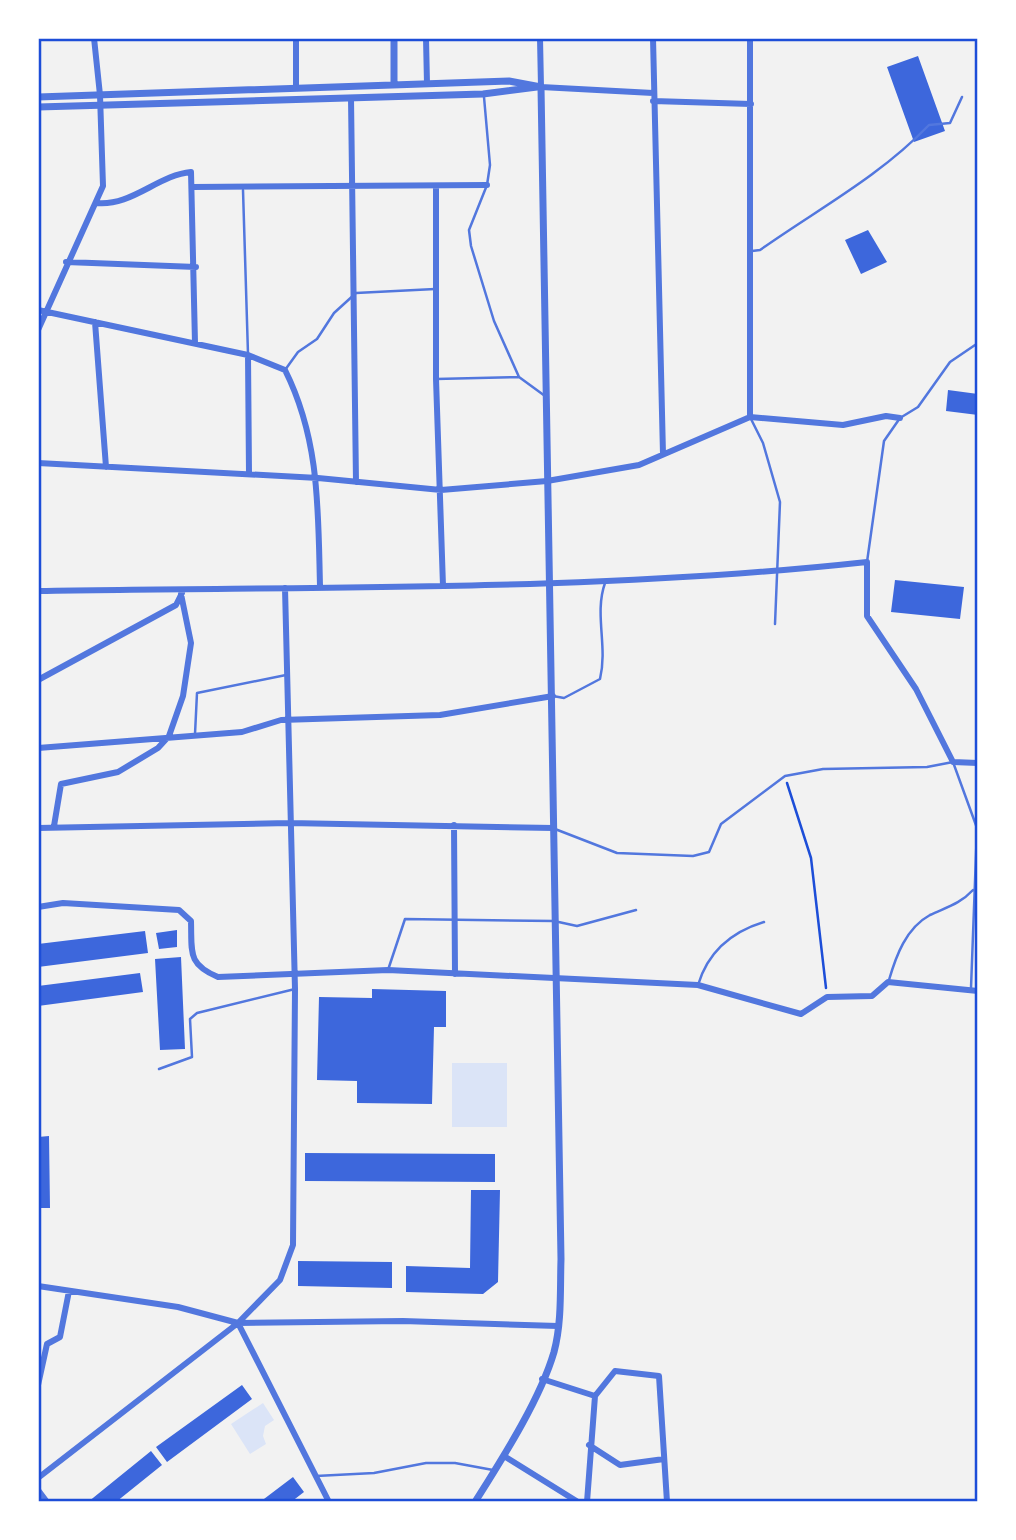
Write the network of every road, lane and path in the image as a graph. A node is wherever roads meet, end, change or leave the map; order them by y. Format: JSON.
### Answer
{"nodes":[{"id":1,"x":94,"y":38,"type":"edge"},
{"id":2,"x":296,"y":38,"type":"edge"},
{"id":3,"x":394,"y":38,"type":"edge"},
{"id":4,"x":426,"y":38,"type":"edge"},
{"id":5,"x":540,"y":38,"type":"edge"},
{"id":6,"x":653,"y":38,"type":"edge"},
{"id":7,"x":750,"y":38,"type":"edge"},
{"id":8,"x":427,"y":84,"type":"junction"},
{"id":9,"x":394,"y":85,"type":"junction"},
{"id":10,"x":541,"y":87,"type":"junction"},
{"id":11,"x":296,"y":88,"type":"junction"},
{"id":12,"x":483,"y":94,"type":"junction"},
{"id":13,"x":100,"y":95,"type":"junction"},
{"id":14,"x":38,"y":97,"type":"edge"},
{"id":15,"x":653,"y":97,"type":"junction"},
{"id":16,"x":962,"y":97,"type":"dead end"},
{"id":17,"x":351,"y":99,"type":"junction"},
{"id":18,"x":751,"y":104,"type":"junction"},
{"id":19,"x":101,"y":106,"type":"junction"},
{"id":20,"x":38,"y":107,"type":"edge"},
{"id":21,"x":487,"y":185,"type":"junction"},
{"id":22,"x":243,"y":186,"type":"junction"},
{"id":23,"x":354,"y":186,"type":"junction"},
{"id":24,"x":436,"y":186,"type":"junction"},
{"id":25,"x":193,"y":187,"type":"junction"},
{"id":26,"x":96,"y":203,"type":"junction"},
{"id":27,"x":752,"y":251,"type":"junction"},
{"id":28,"x":66,"y":262,"type":"junction"},
{"id":29,"x":196,"y":267,"type":"junction"},
{"id":30,"x":438,"y":289,"type":"junction"},
{"id":31,"x":356,"y":293,"type":"junction"},
{"id":32,"x":41,"y":311,"type":"edge"},
{"id":33,"x":95,"y":322,"type":"junction"},
{"id":34,"x":38,"y":330,"type":"edge"},
{"id":35,"x":195,"y":343,"type":"junction"},
{"id":36,"x":978,"y":343,"type":"edge"},
{"id":37,"x":248,"y":355,"type":"junction"},
{"id":38,"x":285,"y":370,"type":"junction"},
{"id":39,"x":519,"y":377,"type":"junction"},
{"id":40,"x":436,"y":379,"type":"junction"},
{"id":41,"x":545,"y":396,"type":"junction"},
{"id":42,"x":750,"y":416,"type":"junction"},
{"id":43,"x":900,"y":418,"type":"junction"},
{"id":44,"x":663,"y":454,"type":"junction"},
{"id":45,"x":38,"y":463,"type":"edge"},
{"id":46,"x":106,"y":467,"type":"junction"},
{"id":47,"x":249,"y":474,"type":"junction"},
{"id":48,"x":318,"y":478,"type":"junction"},
{"id":49,"x":547,"y":481,"type":"junction"},
{"id":50,"x":356,"y":482,"type":"junction"},
{"id":51,"x":441,"y":490,"type":"junction"},
{"id":52,"x":867,"y":562,"type":"junction"},
{"id":53,"x":778,"y":572,"type":"junction"},
{"id":54,"x":606,"y":580,"type":"junction"},
{"id":55,"x":550,"y":584,"type":"junction"},
{"id":56,"x":320,"y":586,"type":"junction"},
{"id":57,"x":443,"y":586,"type":"junction"},
{"id":58,"x":285,"y":588,"type":"junction"},
{"id":59,"x":38,"y":591,"type":"edge"},
{"id":60,"x":183,"y":592,"type":"junction"},
{"id":61,"x":775,"y":624,"type":"dead end"},
{"id":62,"x":286,"y":675,"type":"junction"},
{"id":63,"x":38,"y":680,"type":"edge"},
{"id":64,"x":553,"y":696,"type":"junction"},
{"id":65,"x":286,"y":720,"type":"junction"},
{"id":66,"x":195,"y":734,"type":"junction"},
{"id":67,"x":169,"y":736,"type":"junction"},
{"id":68,"x":38,"y":748,"type":"edge"},
{"id":69,"x":953,"y":762,"type":"junction"},
{"id":70,"x":978,"y":763,"type":"edge"},
{"id":71,"x":785,"y":776,"type":"junction"},
{"id":72,"x":289,"y":823,"type":"junction"},
{"id":73,"x":454,"y":825,"type":"junction"},
{"id":74,"x":54,"y":826,"type":"junction"},
{"id":75,"x":38,"y":828,"type":"edge"},
{"id":76,"x":553,"y":828,"type":"junction"},
{"id":77,"x":973,"y":890,"type":"junction"},
{"id":78,"x":38,"y":907,"type":"edge"},
{"id":79,"x":636,"y":909,"type":"dead end"},
{"id":80,"x":455,"y":920,"type":"junction"},
{"id":81,"x":554,"y":921,"type":"junction"},
{"id":82,"x":764,"y":922,"type":"dead end"},
{"id":83,"x":388,"y":971,"type":"junction"},
{"id":84,"x":293,"y":973,"type":"junction"},
{"id":85,"x":455,"y":974,"type":"junction"},
{"id":86,"x":554,"y":980,"type":"junction"},
{"id":87,"x":888,"y":982,"type":"junction"},
{"id":88,"x":698,"y":985,"type":"junction"},
{"id":89,"x":295,"y":989,"type":"junction"},
{"id":90,"x":974,"y":991,"type":"edge"},
{"id":91,"x":827,"y":997,"type":"junction"},
{"id":92,"x":159,"y":1069,"type":"dead end"},
{"id":93,"x":38,"y":1286,"type":"edge"},
{"id":94,"x":69,"y":1291,"type":"junction"},
{"id":95,"x":238,"y":1323,"type":"junction"},
{"id":96,"x":558,"y":1326,"type":"junction"},
{"id":97,"x":542,"y":1379,"type":"junction"},
{"id":98,"x":38,"y":1385,"type":"edge"},
{"id":99,"x":595,"y":1396,"type":"junction"},
{"id":100,"x":589,"y":1445,"type":"junction"},
{"id":101,"x":504,"y":1456,"type":"junction"},
{"id":102,"x":664,"y":1459,"type":"junction"},
{"id":103,"x":495,"y":1470,"type":"junction"},
{"id":104,"x":316,"y":1476,"type":"junction"},
{"id":105,"x":38,"y":1478,"type":"edge"},
{"id":106,"x":38,"y":1490,"type":"edge"},
{"id":107,"x":47,"y":1502,"type":"edge"},
{"id":108,"x":329,"y":1502,"type":"edge"},
{"id":109,"x":475,"y":1502,"type":"edge"},
{"id":110,"x":578,"y":1502,"type":"edge"},
{"id":111,"x":587,"y":1502,"type":"edge"},
{"id":112,"x":667,"y":1502,"type":"edge"}],
"edges":[{"from":1,"to":13,"type":"street"},
{"from":2,"to":11,"type":"street"},
{"from":3,"to":9,"type":"street"},
{"from":4,"to":8,"type":"street"},
{"from":5,"to":10,"type":"street"},
{"from":6,"to":15,"type":"street"},
{"from":7,"to":18,"type":"street"},
{"from":8,"to":9,"type":"street"},
{"from":8,"to":10,"type":"street"},
{"from":9,"to":11,"type":"street"},
{"from":10,"to":12,"type":"street"},
{"from":10,"to":15,"type":"street"},
{"from":10,"to":41,"type":"street"},
{"from":11,"to":13,"type":"street"},
{"from":12,"to":17,"type":"street"},
{"from":12,"to":21,"type":"lane"},
{"from":13,"to":14,"type":"street"},
{"from":13,"to":19,"type":"street"},
{"from":15,"to":18,"type":"street"},
{"from":15,"to":44,"type":"street"},
{"from":16,"to":27,"type":"lane"},
{"from":17,"to":19,"type":"street"},
{"from":17,"to":23,"type":"street"},
{"from":18,"to":27,"type":"street"},
{"from":19,"to":20,"type":"street"},
{"from":19,"to":26,"type":"street"},
{"from":21,"to":24,"type":"street"},
{"from":21,"to":39,"type":"lane"},
{"from":22,"to":23,"type":"street"},
{"from":22,"to":25,"type":"street"},
{"from":22,"to":37,"type":"lane"},
{"from":23,"to":24,"type":"street"},
{"from":23,"to":31,"type":"street"},
{"from":24,"to":30,"type":"street"},
{"from":25,"to":26,"type":"street"},
{"from":25,"to":29,"type":"street"},
{"from":26,"to":28,"type":"street"},
{"from":27,"to":42,"type":"street"},
{"from":28,"to":29,"type":"street"},
{"from":28,"to":32,"type":"street"},
{"from":29,"to":35,"type":"street"},
{"from":30,"to":31,"type":"lane"},
{"from":30,"to":40,"type":"street"},
{"from":31,"to":38,"type":"lane"},
{"from":31,"to":50,"type":"street"},
{"from":32,"to":33,"type":"street"},
{"from":32,"to":34,"type":"street"},
{"from":33,"to":35,"type":"street"},
{"from":33,"to":46,"type":"street"},
{"from":35,"to":37,"type":"street"},
{"from":36,"to":43,"type":"lane"},
{"from":37,"to":38,"type":"street"},
{"from":37,"to":47,"type":"street"},
{"from":38,"to":48,"type":"street"},
{"from":39,"to":40,"type":"lane"},
{"from":39,"to":41,"type":"lane"},
{"from":40,"to":51,"type":"street"},
{"from":41,"to":49,"type":"street"},
{"from":42,"to":43,"type":"street"},
{"from":42,"to":44,"type":"street"},
{"from":42,"to":53,"type":"lane"},
{"from":43,"to":52,"type":"lane"},
{"from":44,"to":49,"type":"street"},
{"from":45,"to":46,"type":"street"},
{"from":46,"to":47,"type":"street"},
{"from":47,"to":48,"type":"street"},
{"from":48,"to":50,"type":"street"},
{"from":48,"to":56,"type":"street"},
{"from":49,"to":51,"type":"street"},
{"from":49,"to":55,"type":"street"},
{"from":50,"to":51,"type":"street"},
{"from":51,"to":57,"type":"street"},
{"from":52,"to":53,"type":"street"},
{"from":52,"to":69,"type":"street"},
{"from":53,"to":54,"type":"street"},
{"from":53,"to":61,"type":"lane"},
{"from":54,"to":55,"type":"street"},
{"from":54,"to":64,"type":"lane"},
{"from":55,"to":57,"type":"street"},
{"from":55,"to":64,"type":"street"},
{"from":56,"to":57,"type":"street"},
{"from":56,"to":58,"type":"street"},
{"from":58,"to":60,"type":"street"},
{"from":58,"to":62,"type":"street"},
{"from":59,"to":60,"type":"street"},
{"from":60,"to":63,"type":"street"},
{"from":60,"to":67,"type":"street"},
{"from":62,"to":65,"type":"street"},
{"from":62,"to":66,"type":"lane"},
{"from":64,"to":65,"type":"street"},
{"from":64,"to":76,"type":"street"},
{"from":65,"to":66,"type":"street"},
{"from":65,"to":72,"type":"street"},
{"from":66,"to":67,"type":"street"},
{"from":67,"to":68,"type":"street"},
{"from":67,"to":74,"type":"street"},
{"from":69,"to":70,"type":"street"},
{"from":69,"to":71,"type":"lane"},
{"from":69,"to":77,"type":"lane"},
{"from":71,"to":76,"type":"lane"},
{"from":71,"to":91,"type":"path"},
{"from":72,"to":73,"type":"street"},
{"from":72,"to":74,"type":"street"},
{"from":72,"to":84,"type":"street"},
{"from":73,"to":76,"type":"street"},
{"from":73,"to":80,"type":"street"},
{"from":74,"to":75,"type":"street"},
{"from":76,"to":81,"type":"street"},
{"from":77,"to":87,"type":"lane"},
{"from":77,"to":90,"type":"lane"},
{"from":78,"to":84,"type":"street"},
{"from":79,"to":81,"type":"lane"},
{"from":80,"to":81,"type":"lane"},
{"from":80,"to":83,"type":"lane"},
{"from":80,"to":85,"type":"street"},
{"from":81,"to":86,"type":"street"},
{"from":82,"to":88,"type":"lane"},
{"from":83,"to":84,"type":"street"},
{"from":83,"to":85,"type":"street"},
{"from":84,"to":89,"type":"street"},
{"from":85,"to":86,"type":"street"},
{"from":86,"to":88,"type":"street"},
{"from":86,"to":96,"type":"street"},
{"from":87,"to":90,"type":"street"},
{"from":87,"to":91,"type":"street"},
{"from":88,"to":91,"type":"street"},
{"from":89,"to":92,"type":"lane"},
{"from":89,"to":95,"type":"street"},
{"from":93,"to":94,"type":"street"},
{"from":94,"to":95,"type":"street"},
{"from":94,"to":98,"type":"street"},
{"from":95,"to":96,"type":"street"},
{"from":95,"to":104,"type":"street"},
{"from":95,"to":105,"type":"street"},
{"from":96,"to":97,"type":"street"},
{"from":97,"to":99,"type":"street"},
{"from":97,"to":101,"type":"street"},
{"from":99,"to":100,"type":"street"},
{"from":99,"to":102,"type":"street"},
{"from":100,"to":102,"type":"street"},
{"from":100,"to":111,"type":"street"},
{"from":101,"to":103,"type":"street"},
{"from":101,"to":110,"type":"street"},
{"from":102,"to":112,"type":"street"},
{"from":103,"to":104,"type":"lane"},
{"from":103,"to":109,"type":"street"},
{"from":104,"to":108,"type":"street"},
{"from":106,"to":107,"type":"street"}]}
